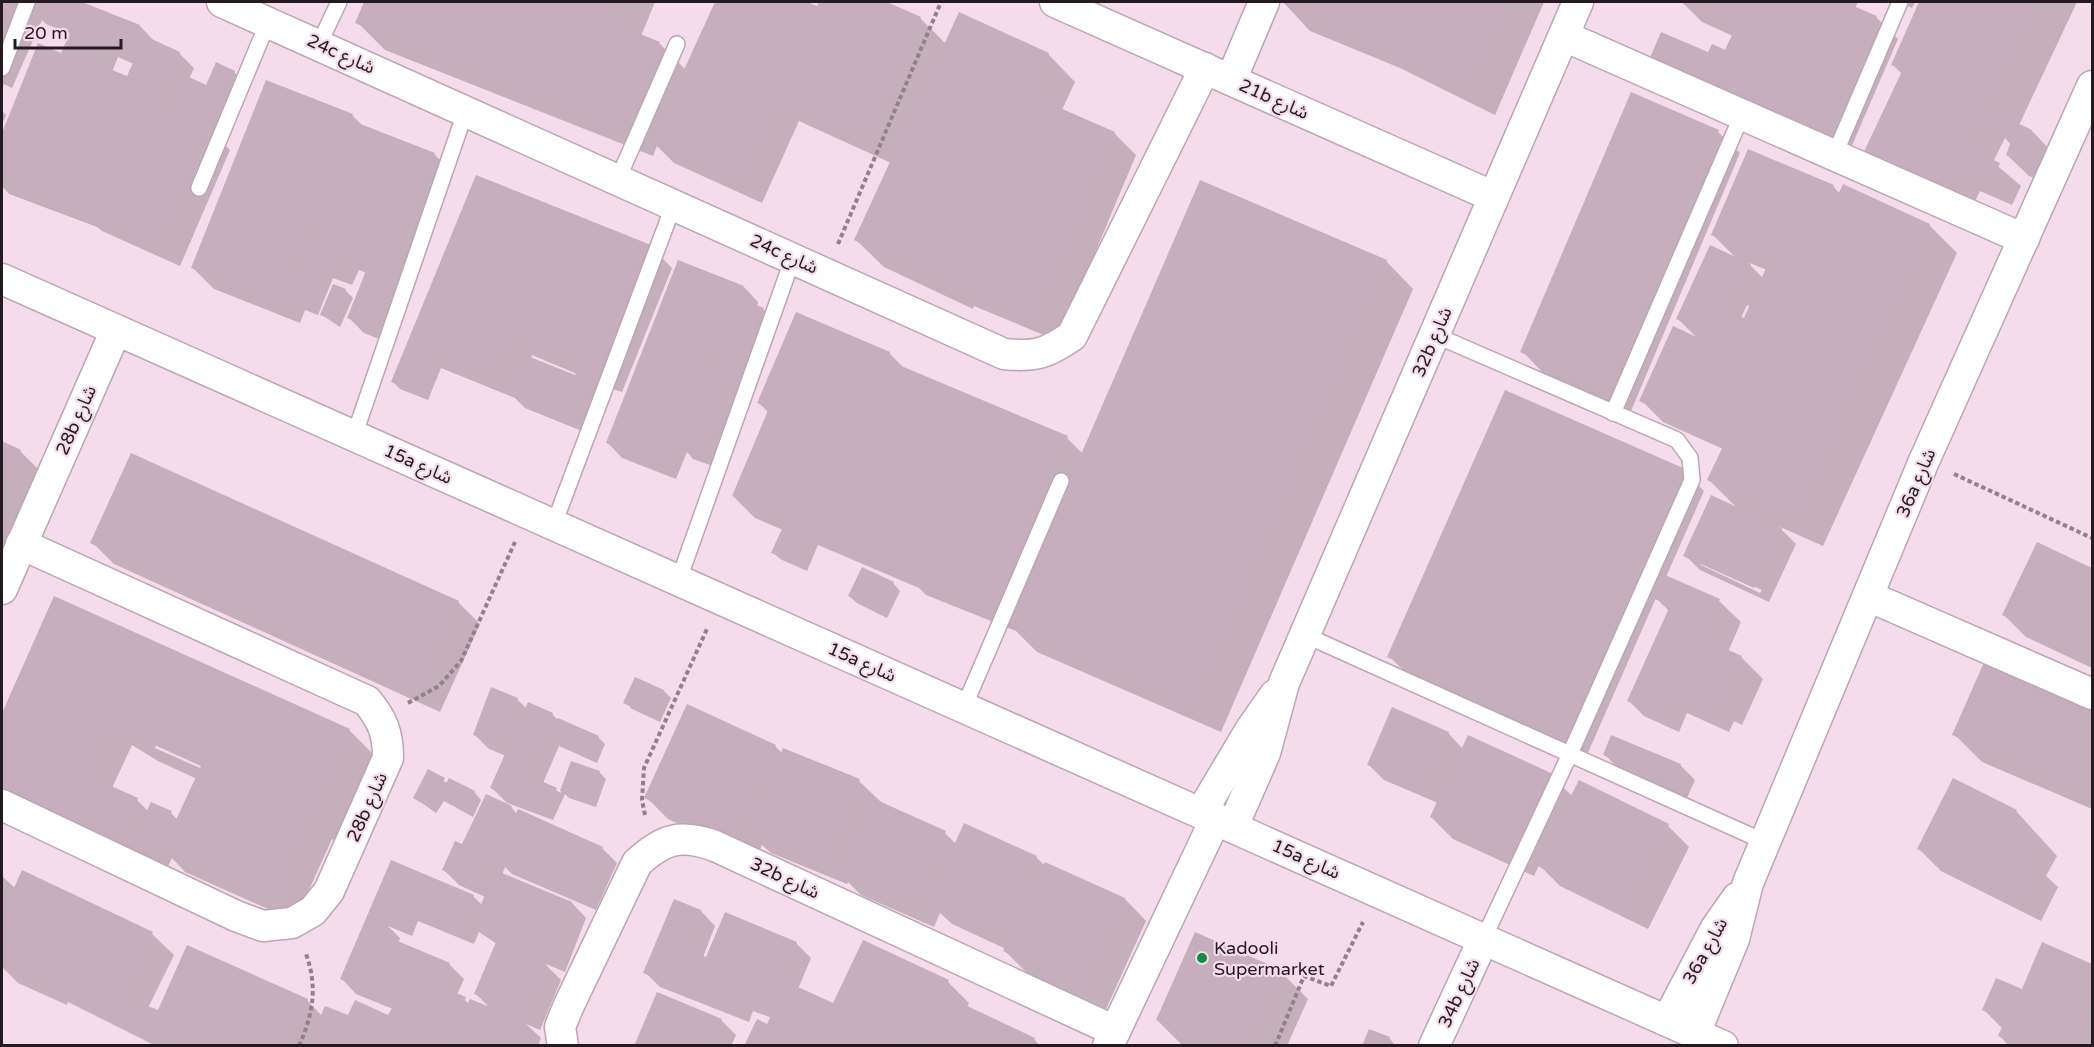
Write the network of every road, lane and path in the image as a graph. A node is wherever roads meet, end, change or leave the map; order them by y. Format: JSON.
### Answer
{"nodes":[{"id":1,"x":27,"y":2,"type":"edge"},
{"id":2,"x":222,"y":2,"type":"edge"},
{"id":3,"x":339,"y":2,"type":"edge"},
{"id":4,"x":941,"y":2,"type":"edge"},
{"id":5,"x":1055,"y":2,"type":"edge"},
{"id":6,"x":1264,"y":2,"type":"edge"},
{"id":7,"x":1578,"y":2,"type":"edge"},
{"id":8,"x":1900,"y":2,"type":"edge"},
{"id":9,"x":268,"y":22,"type":"junction"},
{"id":10,"x":1564,"y":36,"type":"junction"},
{"id":11,"x":319,"y":44,"type":"junction"},
{"id":12,"x":677,"y":44,"type":"dead end"},
{"id":13,"x":2,"y":68,"type":"edge"},
{"id":14,"x":1218,"y":74,"type":"junction"},
{"id":15,"x":2092,"y":86,"type":"edge"},
{"id":16,"x":466,"y":110,"type":"junction"},
{"id":17,"x":1742,"y":115,"type":"junction"},
{"id":18,"x":1834,"y":156,"type":"junction"},
{"id":19,"x":618,"y":179,"type":"junction"},
{"id":20,"x":198,"y":188,"type":"dead end"},
{"id":21,"x":1492,"y":196,"type":"junction"},
{"id":22,"x":674,"y":204,"type":"junction"},
{"id":23,"x":2024,"y":239,"type":"junction"},
{"id":24,"x":793,"y":258,"type":"junction"},
{"id":25,"x":826,"y":273,"type":"junction"},
{"id":26,"x":2,"y":279,"type":"edge"},
{"id":27,"x":116,"y":330,"type":"junction"},
{"id":28,"x":1436,"y":335,"type":"junction"},
{"id":29,"x":1613,"y":413,"type":"junction"},
{"id":30,"x":354,"y":436,"type":"junction"},
{"id":31,"x":1924,"y":461,"type":"junction"},
{"id":32,"x":1061,"y":481,"type":"dead end"},
{"id":33,"x":541,"y":518,"type":"junction"},
{"id":34,"x":2092,"y":537,"type":"edge"},
{"id":35,"x":21,"y":544,"type":"junction"},
{"id":36,"x":680,"y":579,"type":"junction"},
{"id":37,"x":2,"y":589,"type":"edge"},
{"id":38,"x":1868,"y":596,"type":"junction"},
{"id":39,"x":721,"y":599,"type":"junction"},
{"id":40,"x":1305,"y":635,"type":"junction"},
{"id":41,"x":2092,"y":694,"type":"edge"},
{"id":42,"x":964,"y":707,"type":"junction"},
{"id":43,"x":381,"y":717,"type":"junction"},
{"id":44,"x":1570,"y":754,"type":"junction"},
{"id":45,"x":2,"y":805,"type":"edge"},
{"id":46,"x":1217,"y":818,"type":"junction"},
{"id":47,"x":1765,"y":842,"type":"junction"},
{"id":48,"x":651,"y":849,"type":"junction"},
{"id":49,"x":1748,"y":883,"type":"junction"},
{"id":50,"x":1378,"y":892,"type":"junction"},
{"id":51,"x":292,"y":923,"type":"junction"},
{"id":52,"x":1483,"y":940,"type":"junction"},
{"id":53,"x":1667,"y":1021,"type":"junction"},
{"id":54,"x":1695,"y":1034,"type":"junction"},
{"id":55,"x":1112,"y":1038,"type":"edge"},
{"id":56,"x":299,"y":1046,"type":"edge"},
{"id":57,"x":563,"y":1046,"type":"edge"},
{"id":58,"x":1275,"y":1046,"type":"edge"},
{"id":59,"x":1434,"y":1046,"type":"edge"},
{"id":60,"x":1723,"y":1046,"type":"edge"}],
"edges":[{"from":1,"to":13,"type":"lane"},
{"from":2,"to":9,"type":"street","name":"24c شارع"},
{"from":3,"to":11,"type":"lane"},
{"from":4,"to":25,"type":"path"},
{"from":5,"to":14,"type":"street","name":"21b شارع"},
{"from":6,"to":14,"type":"street","name":"24c شارع"},
{"from":7,"to":10,"type":"street","name":"32b شارع"},
{"from":8,"to":18,"type":"lane"},
{"from":9,"to":11,"type":"street","name":"24c شارع"},
{"from":9,"to":20,"type":"lane"},
{"from":10,"to":17,"type":"street"},
{"from":10,"to":21,"type":"street","name":"32b شارع"},
{"from":11,"to":16,"type":"street","name":"24c شارع"},
{"from":12,"to":19,"type":"lane"},
{"from":14,"to":21,"type":"street","name":"21b شارع"},
{"from":14,"to":25,"type":"street","name":"24c شارع"},
{"from":15,"to":23,"type":"street","name":"36a شارع"},
{"from":16,"to":19,"type":"street","name":"24c شارع"},
{"from":16,"to":30,"type":"lane"},
{"from":17,"to":18,"type":"street"},
{"from":17,"to":29,"type":"lane"},
{"from":18,"to":23,"type":"street"},
{"from":19,"to":22,"type":"street","name":"24c شارع"},
{"from":21,"to":28,"type":"street","name":"32b شارع"},
{"from":22,"to":24,"type":"street","name":"24c شارع"},
{"from":22,"to":33,"type":"lane"},
{"from":23,"to":31,"type":"street","name":"36a شارع"},
{"from":24,"to":25,"type":"street","name":"24c شارع"},
{"from":24,"to":36,"type":"lane"},
{"from":26,"to":27,"type":"street","name":"15a شارع"},
{"from":27,"to":30,"type":"street","name":"15a شارع"},
{"from":27,"to":35,"type":"street","name":"28b شارع"},
{"from":28,"to":29,"type":"lane"},
{"from":28,"to":40,"type":"street","name":"32b شارع"},
{"from":29,"to":44,"type":"lane"},
{"from":30,"to":33,"type":"street","name":"15a شارع"},
{"from":31,"to":34,"type":"path"},
{"from":31,"to":38,"type":"street","name":"36a شارع"},
{"from":32,"to":42,"type":"lane"},
{"from":33,"to":36,"type":"street","name":"15a شارع"},
{"from":33,"to":43,"type":"path"},
{"from":35,"to":37,"type":"street","name":"28b شارع"},
{"from":35,"to":43,"type":"street"},
{"from":36,"to":39,"type":"street","name":"15a شارع"},
{"from":38,"to":41,"type":"street"},
{"from":38,"to":47,"type":"street","name":"36a شارع"},
{"from":39,"to":42,"type":"street","name":"15a شارع"},
{"from":39,"to":48,"type":"path"},
{"from":40,"to":44,"type":"lane"},
{"from":40,"to":46,"type":"street","name":"32b شارع"},
{"from":42,"to":46,"type":"street","name":"15a شارع"},
{"from":43,"to":51,"type":"street","name":"28b شارع"},
{"from":44,"to":47,"type":"lane"},
{"from":44,"to":52,"type":"lane"},
{"from":45,"to":51,"type":"street","name":"28b شارع"},
{"from":46,"to":50,"type":"street","name":"15a شارع"},
{"from":46,"to":55,"type":"street","name":"32b شارع"},
{"from":47,"to":49,"type":"street","name":"36a شارع"},
{"from":48,"to":55,"type":"street","name":"32b شارع"},
{"from":48,"to":57,"type":"street"},
{"from":49,"to":53,"type":"street","name":"36a شارع"},
{"from":49,"to":54,"type":"street","name":"36a شارع"},
{"from":50,"to":52,"type":"street","name":"15a شارع"},
{"from":50,"to":58,"type":"path"},
{"from":51,"to":56,"type":"path"},
{"from":52,"to":53,"type":"street","name":"15a شارع"},
{"from":52,"to":59,"type":"street","name":"34b شارع"},
{"from":53,"to":54,"type":"street","name":"15a شارع"},
{"from":54,"to":60,"type":"street","name":"15a شارع"}]}
